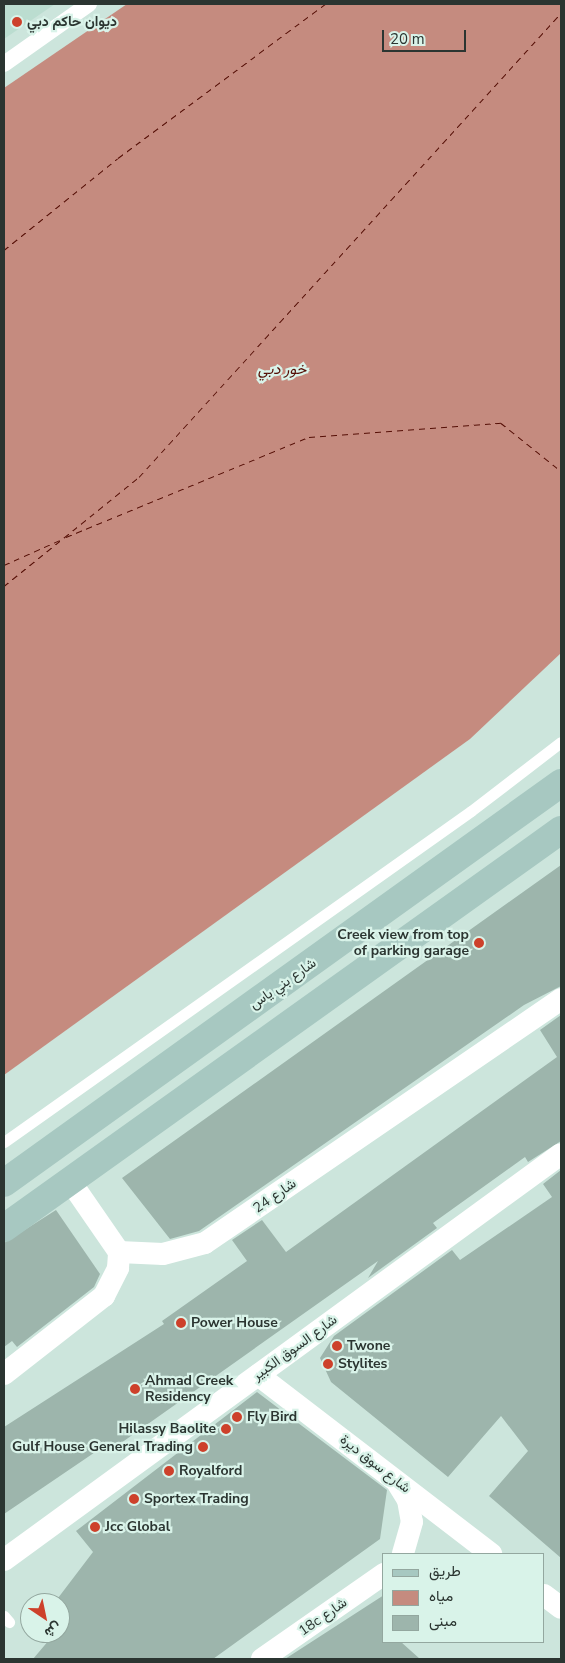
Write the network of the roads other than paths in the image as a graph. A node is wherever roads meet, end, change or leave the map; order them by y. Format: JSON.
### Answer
{"nodes":[{"id":1,"x":88,"y":4,"type":"edge"},
{"id":2,"x":4,"y":64,"type":"edge"},
{"id":3,"x":561,"y":742,"type":"edge"},
{"id":4,"x":561,"y":783,"type":"edge"},
{"id":5,"x":561,"y":830,"type":"edge"},
{"id":6,"x":561,"y":999,"type":"edge"},
{"id":7,"x":4,"y":1142,"type":"edge"},
{"id":8,"x":561,"y":1154,"type":"edge"},
{"id":9,"x":70,"y":1181,"type":"junction"},
{"id":10,"x":4,"y":1183,"type":"edge"},
{"id":11,"x":4,"y":1228,"type":"edge"},
{"id":12,"x":119,"y":1252,"type":"junction"},
{"id":13,"x":4,"y":1374,"type":"edge"},
{"id":14,"x":258,"y":1375,"type":"junction"},
{"id":15,"x":396,"y":1481,"type":"junction"},
{"id":16,"x":402,"y":1553,"type":"edge"},
{"id":17,"x":490,"y":1553,"type":"edge"},
{"id":18,"x":4,"y":1560,"type":"edge"},
{"id":19,"x":382,"y":1575,"type":"edge"},
{"id":20,"x":545,"y":1596,"type":"edge"},
{"id":21,"x":561,"y":1608,"type":"edge"},
{"id":22,"x":262,"y":1659,"type":"edge"}],
"edges":[{"from":1,"to":2,"type":"street"},
{"from":3,"to":7,"type":"lane"},
{"from":4,"to":10,"type":"main road","name":"شارع بني ياس"},
{"from":5,"to":9,"type":"main road"},
{"from":6,"to":12,"type":"street","name":"شارع 24"},
{"from":8,"to":14,"type":"street","name":"شارع السوق الكبير"},
{"from":9,"to":11,"type":"main road"},
{"from":9,"to":12,"type":"street"},
{"from":12,"to":13,"type":"street"},
{"from":14,"to":15,"type":"street","name":"شارع سوق ديرة"},
{"from":14,"to":18,"type":"street","name":"شارع السوق الكبير"},
{"from":15,"to":16,"type":"street"},
{"from":15,"to":17,"type":"street","name":"شارع سوق ديرة"},
{"from":19,"to":22,"type":"street","name":"18c شارع"},
{"from":20,"to":21,"type":"street"}]}
